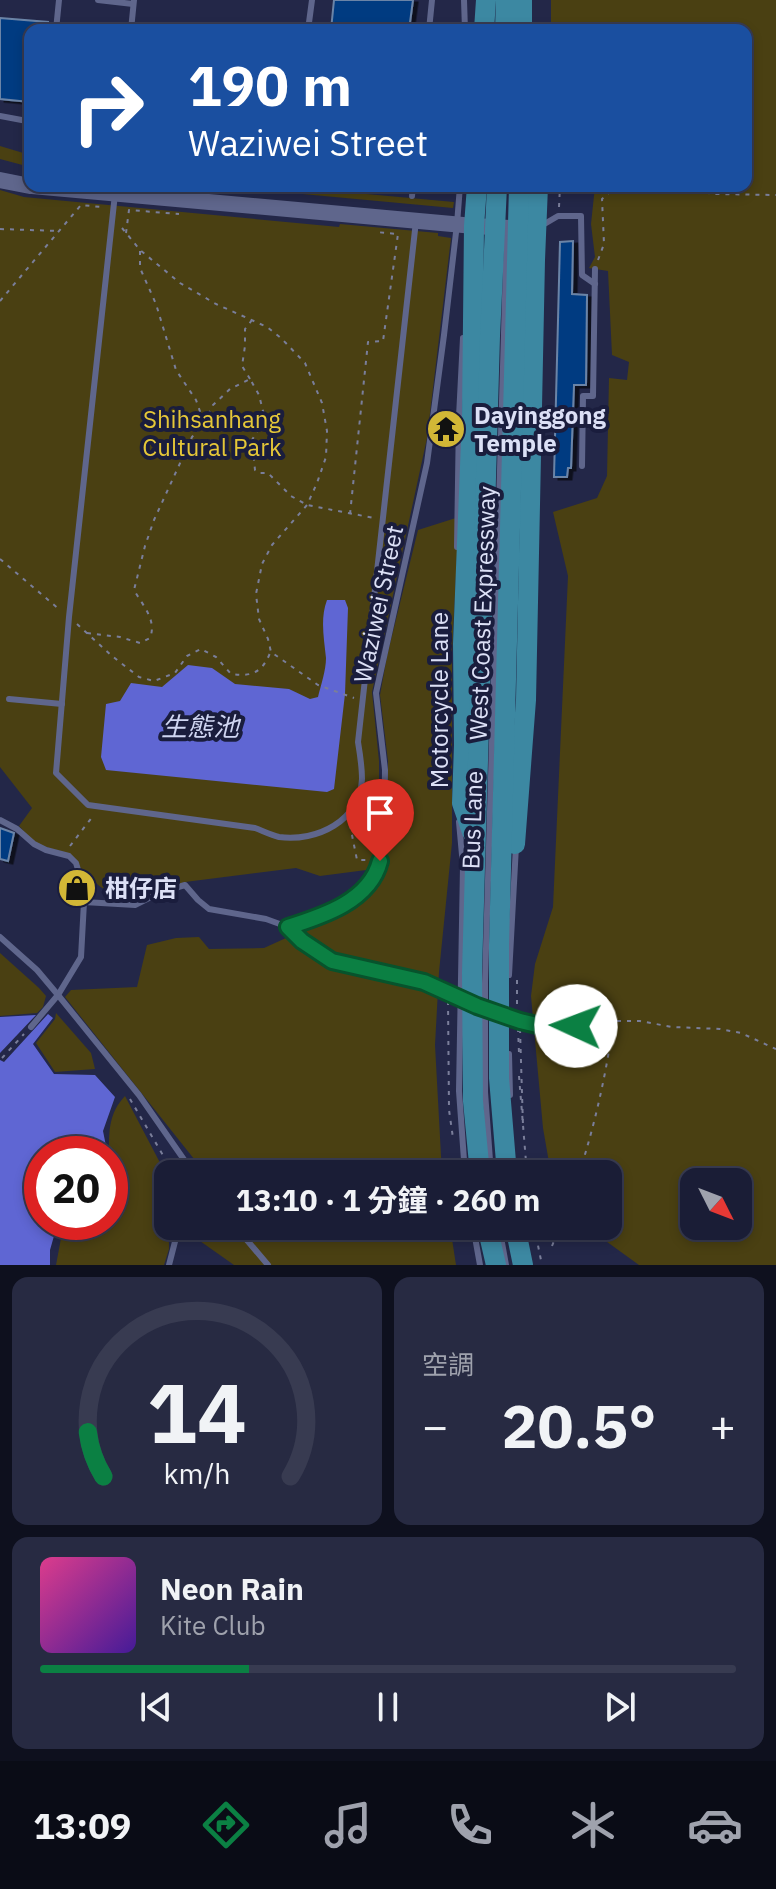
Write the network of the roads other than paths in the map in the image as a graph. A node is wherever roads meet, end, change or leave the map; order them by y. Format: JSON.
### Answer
{"nodes":[{"id":1,"x":59,"y":0,"type":"edge"},
{"id":2,"x":98,"y":0,"type":"edge"},
{"id":3,"x":312,"y":0,"type":"edge"},
{"id":4,"x":432,"y":0,"type":"edge"},
{"id":5,"x":464,"y":0,"type":"edge"},
{"id":6,"x":486,"y":0,"type":"edge"},
{"id":7,"x":506,"y":0,"type":"edge"},
{"id":8,"x":522,"y":0,"type":"edge"},
{"id":9,"x":536,"y":0,"type":"edge"},
{"id":10,"x":134,"y":2,"type":"edge"},
{"id":11,"x":57,"y":24,"type":"edge"},
{"id":12,"x":132,"y":24,"type":"edge"},
{"id":13,"x":309,"y":24,"type":"edge"},
{"id":14,"x":430,"y":24,"type":"edge"},
{"id":15,"x":476,"y":24,"type":"edge"},
{"id":16,"x":479,"y":24,"type":"edge"},
{"id":17,"x":505,"y":24,"type":"edge"},
{"id":18,"x":529,"y":24,"type":"edge"},
{"id":19,"x":532,"y":24,"type":"edge"},
{"id":20,"x":0,"y":116,"type":"edge"},
{"id":21,"x":24,"y":120,"type":"edge"},
{"id":22,"x":0,"y":180,"type":"edge"},
{"id":23,"x":24,"y":185,"type":"edge"},
{"id":24,"x":94,"y":192,"type":"edge"},
{"id":25,"x":412,"y":192,"type":"edge"},
{"id":26,"x":461,"y":192,"type":"edge"},
{"id":27,"x":475,"y":192,"type":"edge"},
{"id":28,"x":497,"y":192,"type":"edge"},
{"id":29,"x":519,"y":192,"type":"edge"},
{"id":30,"x":538,"y":192,"type":"edge"},
{"id":31,"x":115,"y":194,"type":"junction"},
{"id":32,"x":412,"y":196,"type":"dead end"},
{"id":33,"x":416,"y":220,"type":"junction"},
{"id":34,"x":466,"y":225,"type":"junction"},
{"id":35,"x":507,"y":228,"type":"junction"},
{"id":36,"x":537,"y":229,"type":"junction"},
{"id":37,"x":595,"y":269,"type":"road end"},
{"id":38,"x":595,"y":284,"type":"junction"},
{"id":39,"x":465,"y":308,"type":"dead end"},
{"id":40,"x":464,"y":324,"type":"dead end"},
{"id":41,"x":536,"y":415,"type":"junction"},
{"id":42,"x":465,"y":416,"type":"junction"},
{"id":43,"x":582,"y":466,"type":"dead end"},
{"id":44,"x":457,"y":554,"type":"dead end"},
{"id":45,"x":456,"y":600,"type":"dead end"},
{"id":46,"x":9,"y":699,"type":"dead end"},
{"id":47,"x":62,"y":704,"type":"junction"},
{"id":48,"x":0,"y":820,"type":"edge"},
{"id":49,"x":476,"y":843,"type":"junction"},
{"id":50,"x":84,"y":902,"type":"junction"},
{"id":51,"x":288,"y":927,"type":"junction"},
{"id":52,"x":0,"y":937,"type":"edge"},
{"id":53,"x":499,"y":945,"type":"junction"},
{"id":54,"x":508,"y":987,"type":"dead end"},
{"id":55,"x":58,"y":995,"type":"junction"},
{"id":56,"x":508,"y":1002,"type":"dead end"},
{"id":57,"x":31,"y":1027,"type":"road end"},
{"id":58,"x":592,"y":1027,"type":"road end"},
{"id":59,"x":509,"y":1031,"type":"dead end"},
{"id":60,"x":509,"y":1046,"type":"dead end"},
{"id":61,"x":511,"y":1106,"type":"dead end"},
{"id":62,"x":184,"y":1160,"type":"edge"},
{"id":63,"x":464,"y":1160,"type":"edge"},
{"id":64,"x":479,"y":1160,"type":"edge"},
{"id":65,"x":490,"y":1160,"type":"edge"},
{"id":66,"x":506,"y":1160,"type":"edge"},
{"id":67,"x":175,"y":1240,"type":"edge"},
{"id":68,"x":247,"y":1240,"type":"edge"},
{"id":69,"x":476,"y":1240,"type":"edge"},
{"id":70,"x":490,"y":1240,"type":"edge"},
{"id":71,"x":502,"y":1240,"type":"edge"},
{"id":72,"x":518,"y":1240,"type":"edge"},
{"id":73,"x":169,"y":1265,"type":"edge"},
{"id":74,"x":268,"y":1265,"type":"edge"},
{"id":75,"x":480,"y":1265,"type":"edge"},
{"id":76,"x":496,"y":1265,"type":"edge"},
{"id":77,"x":506,"y":1265,"type":"edge"},
{"id":78,"x":523,"y":1265,"type":"edge"}],
"edges":[{"from":1,"to":11,"type":"lane"},
{"from":2,"to":10,"type":"lane"},
{"from":3,"to":13,"type":"lane"},
{"from":4,"to":14,"type":"lane"},
{"from":5,"to":15,"type":"lane"},
{"from":6,"to":16,"type":"highway"},
{"from":7,"to":17,"type":"highway"},
{"from":8,"to":18,"type":"highway"},
{"from":9,"to":19,"type":"highway"},
{"from":10,"to":12,"type":"lane"},
{"from":20,"to":21,"type":"lane"},
{"from":22,"to":23,"type":"street"},
{"from":24,"to":31,"type":"street"},
{"from":25,"to":32,"type":"lane"},
{"from":26,"to":34,"type":"lane"},
{"from":27,"to":34,"type":"highway"},
{"from":28,"to":49,"type":"highway","name":"West Coast Expressway"},
{"from":29,"to":53,"type":"highway","name":"West Coast Expressway"},
{"from":30,"to":36,"type":"highway"},
{"from":31,"to":33,"type":"street"},
{"from":31,"to":47,"type":"lane"},
{"from":33,"to":34,"type":"street"},
{"from":33,"to":47,"type":"lane"},
{"from":34,"to":35,"type":"street"},
{"from":34,"to":39,"type":"lane"},
{"from":34,"to":42,"type":"highway"},
{"from":34,"to":51,"type":"lane","name":"Waziwei Street"},
{"from":35,"to":36,"type":"street"},
{"from":35,"to":65,"type":"lane","name":"Bus Lane"},
{"from":36,"to":38,"type":"lane"},
{"from":36,"to":41,"type":"highway"},
{"from":37,"to":38,"type":"lane"},
{"from":38,"to":43,"type":"lane"},
{"from":40,"to":42,"type":"lane"},
{"from":41,"to":53,"type":"highway"},
{"from":41,"to":54,"type":"lane"},
{"from":42,"to":44,"type":"lane"},
{"from":42,"to":49,"type":"highway"},
{"from":45,"to":63,"type":"lane","name":"Motorcycle Lane"},
{"from":46,"to":47,"type":"lane"},
{"from":48,"to":50,"type":"lane"},
{"from":49,"to":64,"type":"highway","name":"West Coast Expressway"},
{"from":50,"to":51,"type":"lane"},
{"from":50,"to":55,"type":"lane"},
{"from":51,"to":58,"type":"lane"},
{"from":52,"to":55,"type":"lane"},
{"from":53,"to":66,"type":"highway","name":"West Coast Expressway"},
{"from":55,"to":57,"type":"lane"},
{"from":55,"to":62,"type":"lane"},
{"from":56,"to":59,"type":"lane"},
{"from":60,"to":61,"type":"lane"},
{"from":67,"to":73,"type":"lane"},
{"from":68,"to":74,"type":"lane"},
{"from":69,"to":75,"type":"lane"},
{"from":70,"to":76,"type":"highway"},
{"from":71,"to":77,"type":"lane"},
{"from":72,"to":78,"type":"highway"}]}
